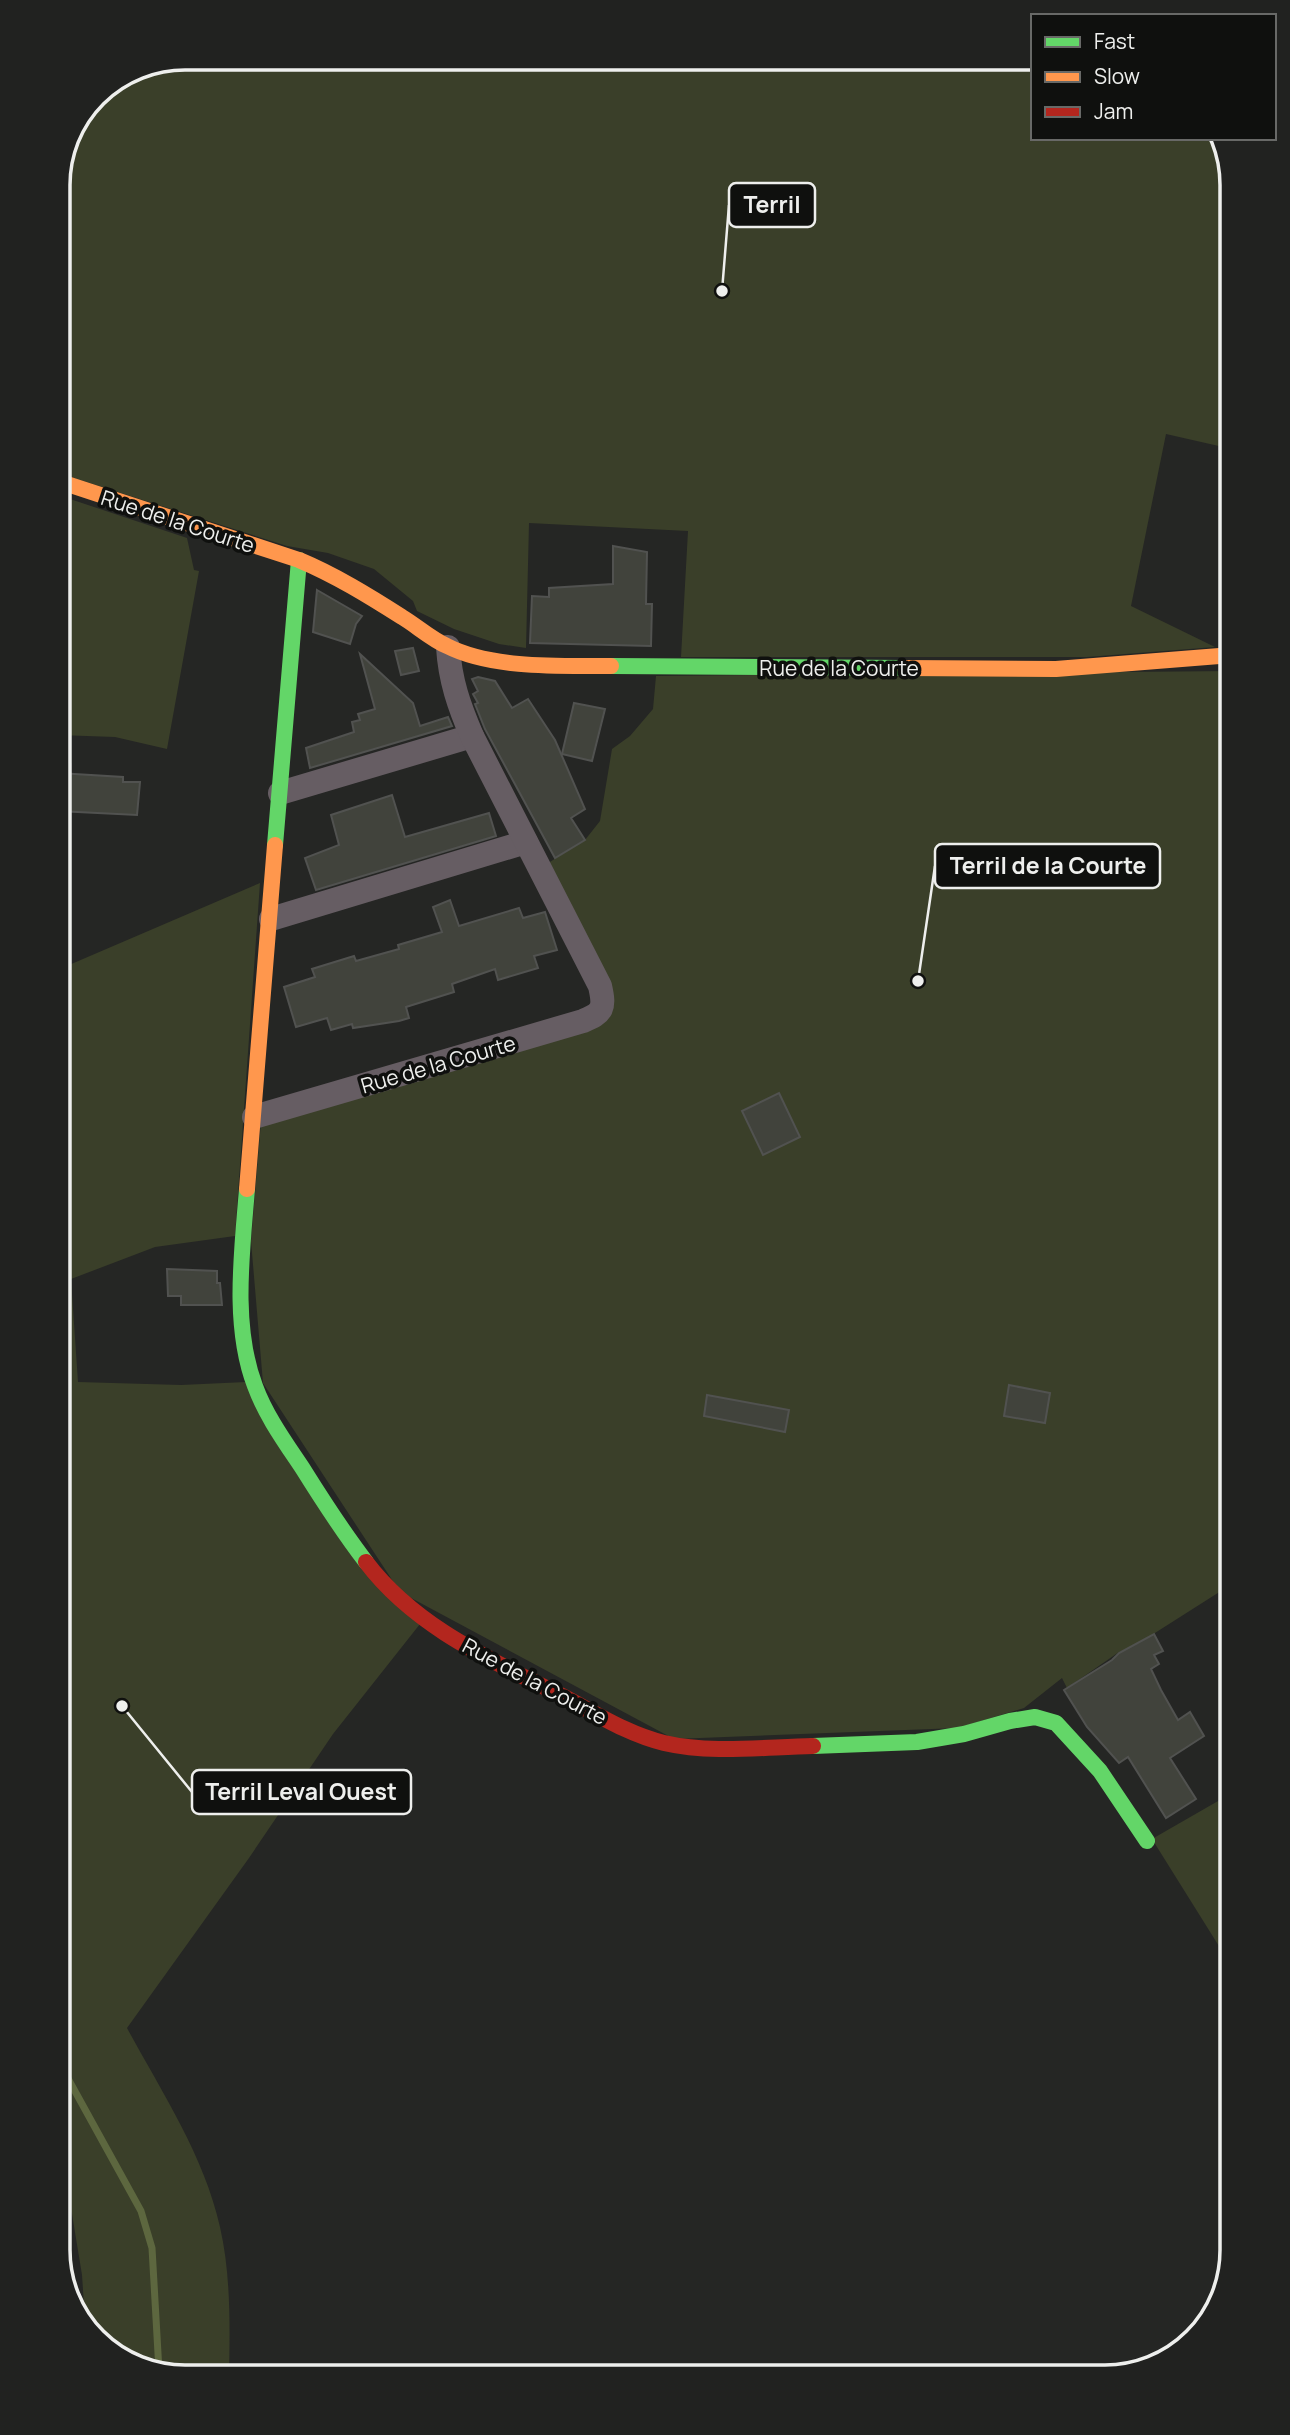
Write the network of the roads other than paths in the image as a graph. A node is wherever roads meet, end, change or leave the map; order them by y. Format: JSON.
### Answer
{"nodes":[{"id":1,"x":70,"y":485,"type":"edge"},
{"id":2,"x":299,"y":560,"type":"junction"},
{"id":3,"x":448,"y":647,"type":"junction"},
{"id":4,"x":1220,"y":656,"type":"edge"},
{"id":5,"x":472,"y":736,"type":"junction"},
{"id":6,"x":280,"y":793,"type":"junction"},
{"id":7,"x":526,"y":842,"type":"junction"},
{"id":8,"x":271,"y":919,"type":"junction"},
{"id":9,"x":254,"y":1117,"type":"junction"},
{"id":10,"x":1147,"y":1841,"type":"dead end"}],
"edges":[{"from":1,"to":2,"type":"street","name":"Rue de la Courte"},
{"from":2,"to":3,"type":"street","name":"Rue de la Courte"},
{"from":2,"to":6,"type":"street","name":"Rue de la Courte"},
{"from":3,"to":4,"type":"street","name":"Rue de la Courte"},
{"from":3,"to":5,"type":"street","name":"Rue de la Courte"},
{"from":5,"to":6,"type":"street"},
{"from":5,"to":7,"type":"street","name":"Rue de la Courte"},
{"from":6,"to":8,"type":"street","name":"Rue de la Courte"},
{"from":7,"to":8,"type":"street"},
{"from":7,"to":9,"type":"street","name":"Rue de la Courte"},
{"from":8,"to":9,"type":"street","name":"Rue de la Courte"},
{"from":9,"to":10,"type":"street","name":"Rue de la Courte"}]}
